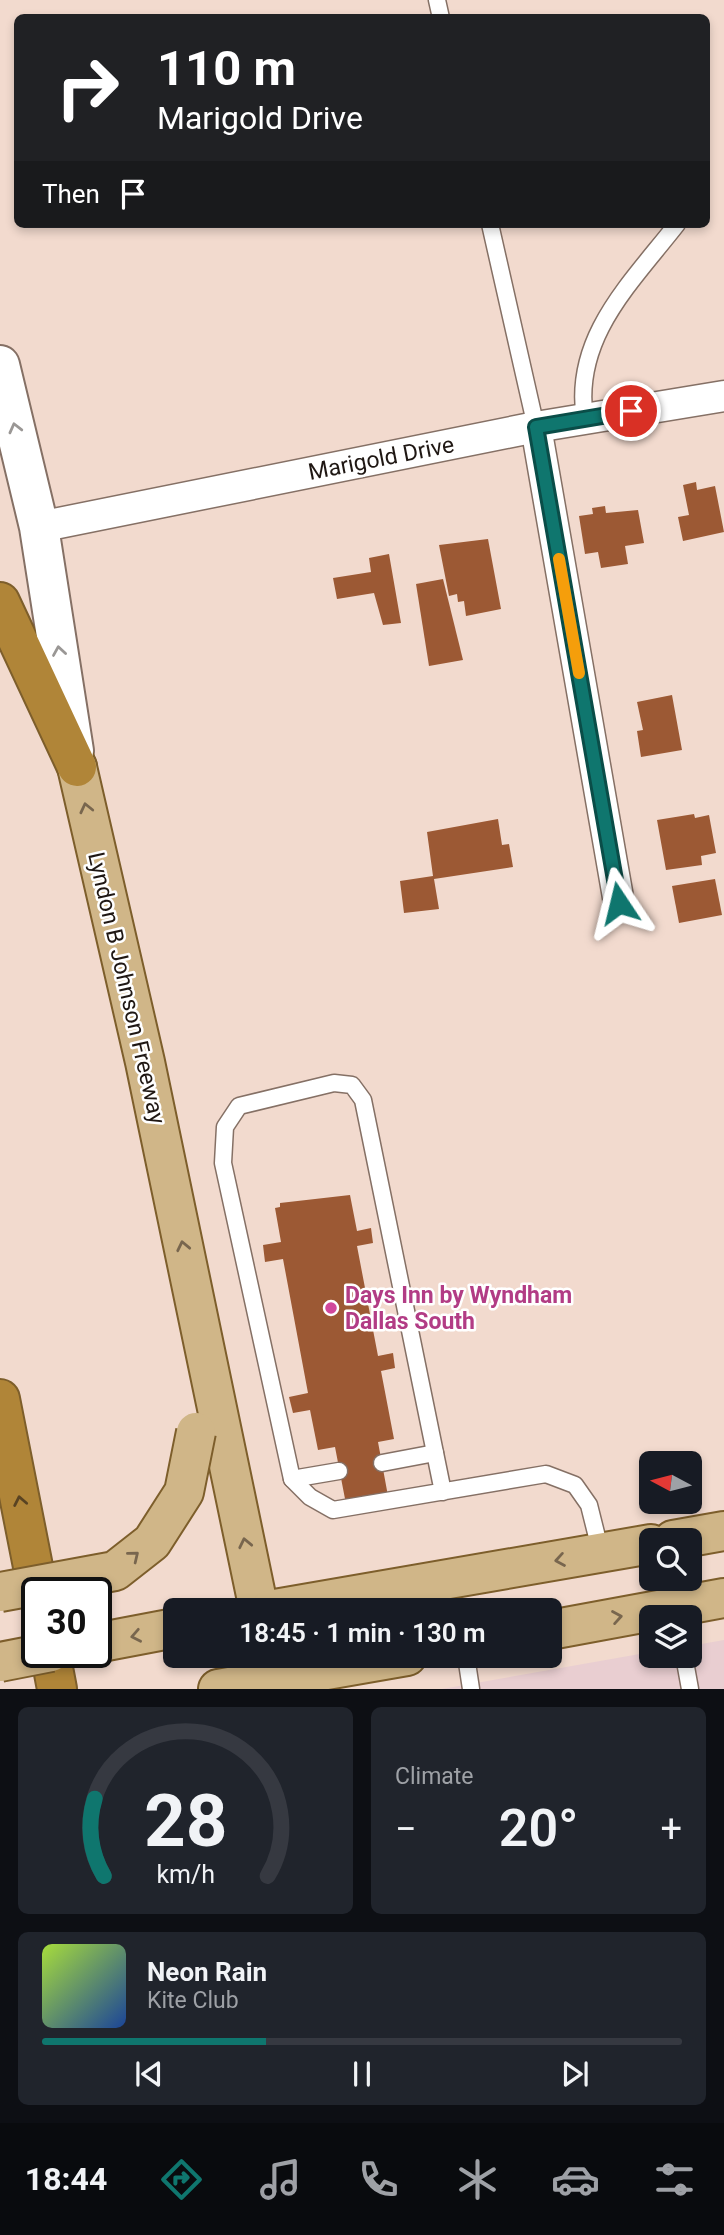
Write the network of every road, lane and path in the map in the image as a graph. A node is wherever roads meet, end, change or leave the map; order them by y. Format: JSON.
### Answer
{"nodes":[{"id":1,"x":491,"y":228,"type":"edge"},
{"id":2,"x":674,"y":228,"type":"edge"},
{"id":3,"x":0,"y":365,"type":"edge"},
{"id":4,"x":724,"y":396,"type":"edge"},
{"id":5,"x":585,"y":419,"type":"junction"},
{"id":6,"x":536,"y":427,"type":"junction"},
{"id":7,"x":40,"y":527,"type":"junction"},
{"id":8,"x":0,"y":602,"type":"edge"},
{"id":9,"x":77,"y":767,"type":"junction"},
{"id":10,"x":619,"y":903,"type":"dead end"},
{"id":11,"x":197,"y":1312,"type":"junction"},
{"id":12,"x":0,"y":1399,"type":"edge"},
{"id":13,"x":435,"y":1453,"type":"junction"},
{"id":14,"x":382,"y":1463,"type":"dead end"},
{"id":15,"x":340,"y":1471,"type":"dead end"},
{"id":16,"x":292,"y":1479,"type":"junction"},
{"id":17,"x":443,"y":1492,"type":"junction"},
{"id":18,"x":724,"y":1531,"type":"edge"},
{"id":19,"x":702,"y":1535,"type":"edge"},
{"id":20,"x":639,"y":1546,"type":"edge"},
{"id":21,"x":601,"y":1553,"type":"junction"},
{"id":22,"x":35,"y":1577,"type":"edge"},
{"id":23,"x":0,"y":1592,"type":"edge"},
{"id":24,"x":257,"y":1598,"type":"edge"},
{"id":25,"x":339,"y":1598,"type":"edge"},
{"id":26,"x":724,"y":1598,"type":"edge"},
{"id":27,"x":700,"y":1605,"type":"edge"},
{"id":28,"x":639,"y":1617,"type":"edge"},
{"id":29,"x":562,"y":1628,"type":"edge"},
{"id":30,"x":163,"y":1630,"type":"edge"},
{"id":31,"x":112,"y":1640,"type":"edge"},
{"id":32,"x":21,"y":1658,"type":"edge"},
{"id":33,"x":0,"y":1662,"type":"edge"},
{"id":34,"x":53,"y":1668,"type":"edge"},
{"id":35,"x":321,"y":1668,"type":"edge"},
{"id":36,"x":468,"y":1668,"type":"edge"},
{"id":37,"x":686,"y":1668,"type":"edge"},
{"id":38,"x":271,"y":1675,"type":"edge"},
{"id":39,"x":57,"y":1689,"type":"edge"},
{"id":40,"x":218,"y":1689,"type":"edge"},
{"id":41,"x":471,"y":1689,"type":"edge"},
{"id":42,"x":690,"y":1689,"type":"edge"}],
"edges":[{"from":1,"to":6,"type":"lane"},
{"from":2,"to":5,"type":"lane"},
{"from":7,"to":3,"type":"main road","name":"Lyndon B Johnson Freeway","one_way":true},
{"from":4,"to":5,"type":"street","name":"Marigold Drive"},
{"from":5,"to":6,"type":"street","name":"Marigold Drive"},
{"from":6,"to":7,"type":"street","name":"Marigold Drive"},
{"from":6,"to":10,"type":"street"},
{"from":9,"to":7,"type":"main road","name":"Lyndon B Johnson Freeway","one_way":true},
{"from":8,"to":9,"type":"highway"},
{"from":11,"to":9,"type":"main road","name":"Lyndon B Johnson Freeway","one_way":true},
{"from":23,"to":11,"type":"main road","one_way":true,"bridge":true},
{"from":24,"to":11,"type":"main road","name":"Lyndon B Johnson Freeway","one_way":true},
{"from":22,"to":12,"type":"highway","one_way":true},
{"from":13,"to":14,"type":"lane"},
{"from":13,"to":16,"type":"lane"},
{"from":13,"to":17,"type":"lane"},
{"from":15,"to":16,"type":"lane"},
{"from":16,"to":17,"type":"lane"},
{"from":17,"to":21,"type":"lane"},
{"from":18,"to":19,"type":"main road"},
{"from":20,"to":21,"type":"main road"},
{"from":21,"to":25,"type":"main road","one_way":true},
{"from":26,"to":27,"type":"main road"},
{"from":29,"to":28,"type":"main road","one_way":true},
{"from":30,"to":31,"type":"main road","one_way":true},
{"from":32,"to":33,"type":"main road","bridge":true},
{"from":34,"to":39,"type":"highway"},
{"from":35,"to":38,"type":"main road"},
{"from":36,"to":41,"type":"lane"},
{"from":37,"to":42,"type":"lane"},
{"from":38,"to":40,"type":"main road"}]}
